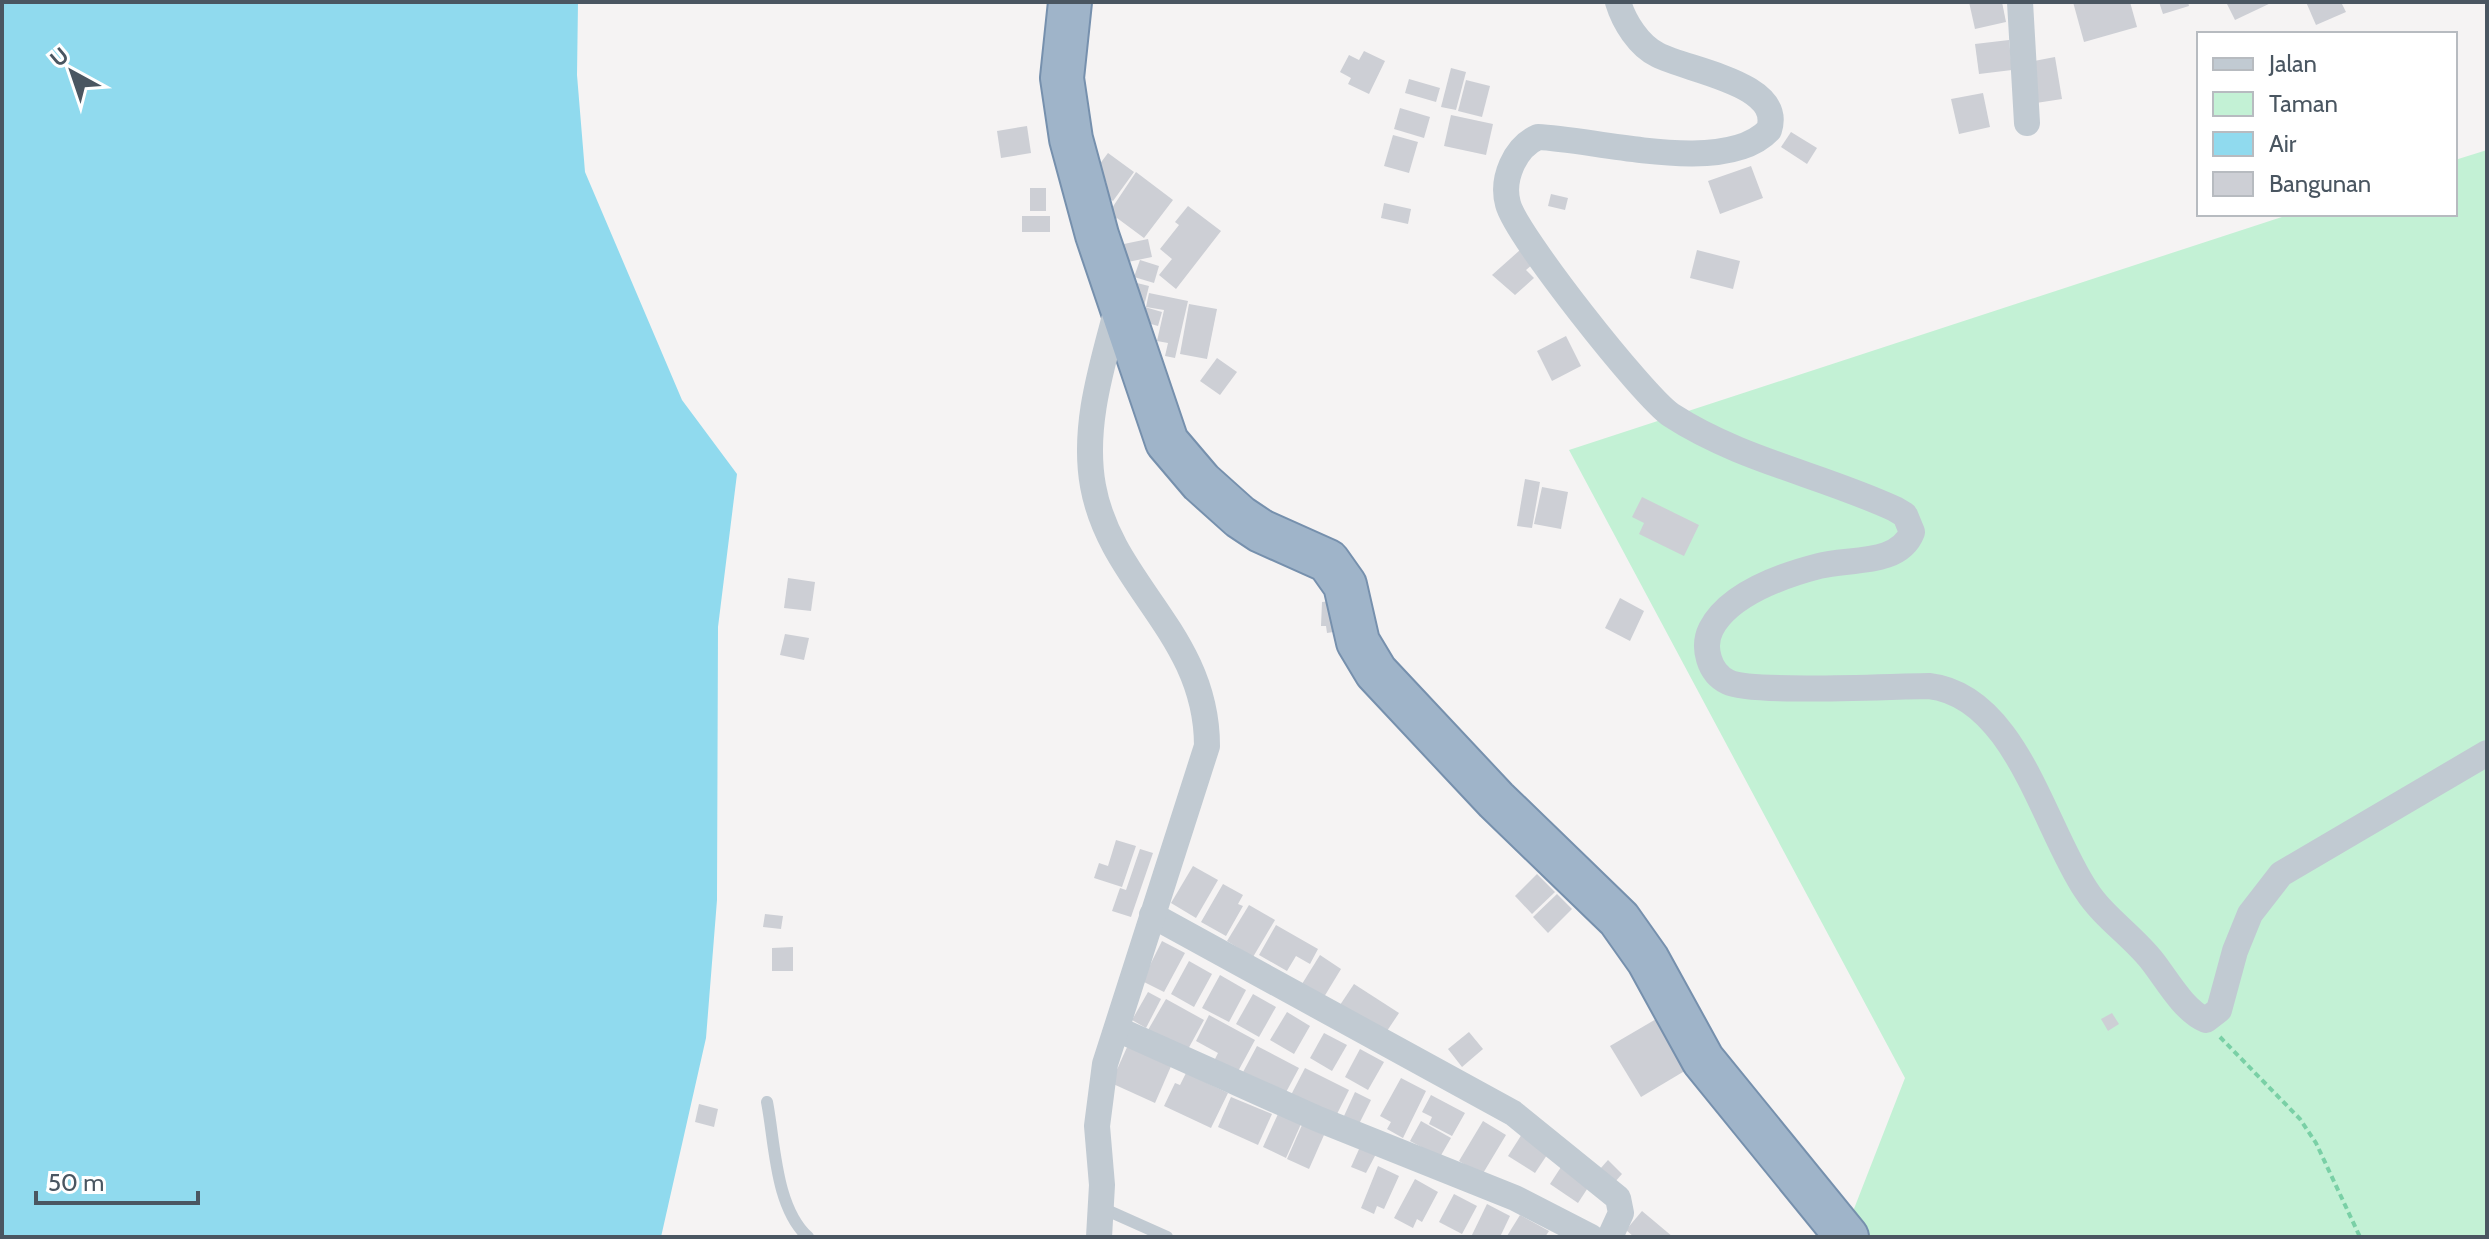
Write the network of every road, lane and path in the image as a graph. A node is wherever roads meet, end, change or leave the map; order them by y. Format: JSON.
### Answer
{"nodes":[{"id":1,"x":1070,"y":2,"type":"edge"},
{"id":2,"x":1618,"y":2,"type":"edge"},
{"id":3,"x":2020,"y":2,"type":"edge"},
{"id":4,"x":2027,"y":123,"type":"dead end"},
{"id":5,"x":1119,"y":301,"type":"junction"},
{"id":6,"x":2487,"y":753,"type":"edge"},
{"id":7,"x":1152,"y":915,"type":"junction"},
{"id":8,"x":2206,"y":1020,"type":"junction"},
{"id":9,"x":1117,"y":1029,"type":"junction"},
{"id":10,"x":767,"y":1102,"type":"dead end"},
{"id":11,"x":1102,"y":1208,"type":"junction"},
{"id":12,"x":1580,"y":1234,"type":"edge"},
{"id":13,"x":808,"y":1237,"type":"edge"},
{"id":14,"x":1099,"y":1237,"type":"edge"},
{"id":15,"x":1167,"y":1237,"type":"edge"},
{"id":16,"x":1610,"y":1237,"type":"edge"},
{"id":17,"x":1847,"y":1237,"type":"edge"},
{"id":18,"x":2360,"y":1237,"type":"edge"}],
"edges":[{"from":1,"to":5,"type":"highway"},
{"from":2,"to":8,"type":"street"},
{"from":3,"to":4,"type":"street"},
{"from":5,"to":7,"type":"street"},
{"from":5,"to":17,"type":"highway"},
{"from":6,"to":8,"type":"street"},
{"from":7,"to":9,"type":"street"},
{"from":7,"to":16,"type":"street"},
{"from":8,"to":18,"type":"path"},
{"from":9,"to":11,"type":"street"},
{"from":9,"to":12,"type":"street"},
{"from":10,"to":13,"type":"lane"},
{"from":11,"to":14,"type":"street"},
{"from":11,"to":15,"type":"lane"}]}
